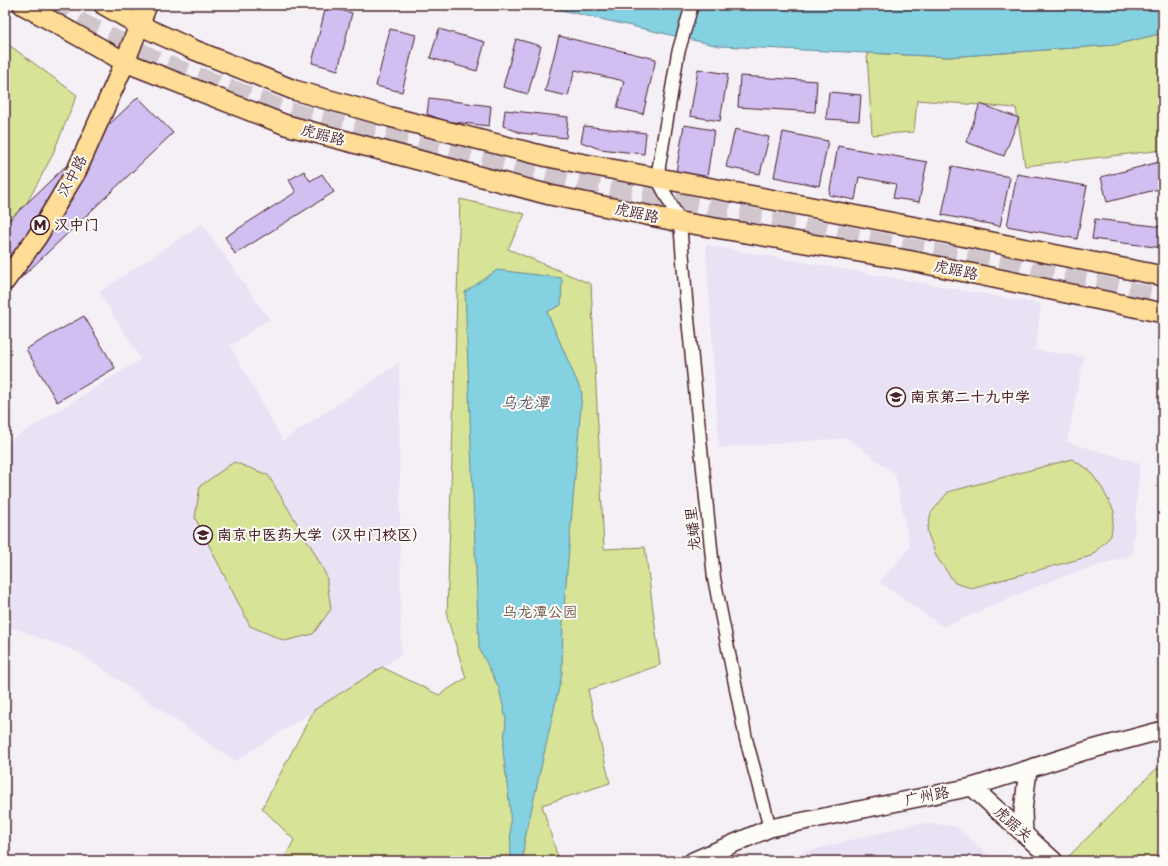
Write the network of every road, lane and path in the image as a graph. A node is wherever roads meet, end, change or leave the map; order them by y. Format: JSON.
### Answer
{"nodes":[{"id":1,"x":23,"y":5,"type":"edge"},
{"id":2,"x":104,"y":5,"type":"edge"},
{"id":3,"x":148,"y":5,"type":"edge"},
{"id":4,"x":692,"y":5,"type":"edge"},
{"id":5,"x":139,"y":25,"type":"junction"},
{"id":6,"x":125,"y":62,"type":"junction"},
{"id":7,"x":657,"y":178,"type":"junction"},
{"id":8,"x":680,"y":222,"type":"junction"},
{"id":9,"x":1163,"y":276,"type":"edge"},
{"id":10,"x":5,"y":282,"type":"edge"},
{"id":11,"x":1163,"y":313,"type":"edge"},
{"id":12,"x":1163,"y":730,"type":"edge"},
{"id":13,"x":1028,"y":770,"type":"junction"},
{"id":14,"x":972,"y":787,"type":"junction"},
{"id":15,"x":770,"y":828,"type":"junction"},
{"id":16,"x":1024,"y":834,"type":"junction"},
{"id":17,"x":693,"y":861,"type":"edge"},
{"id":18,"x":1054,"y":861,"type":"edge"}],
"edges":[{"from":1,"to":6,"type":"main road","name":"虎踞路"},
{"from":2,"to":5,"type":"main road"},
{"from":3,"to":5,"type":"main road","name":"汉中路"},
{"from":4,"to":7,"type":"street"},
{"from":5,"to":6,"type":"main road","name":"汉中路"},
{"from":5,"to":7,"type":"main road"},
{"from":6,"to":8,"type":"main road","name":"虎踞路"},
{"from":6,"to":10,"type":"main road","name":"汉中路"},
{"from":7,"to":8,"type":"street"},
{"from":7,"to":9,"type":"main road"},
{"from":8,"to":11,"type":"main road","name":"虎踞路"},
{"from":8,"to":15,"type":"street","name":"龙蟠里"},
{"from":12,"to":13,"type":"main road","name":"广州路"},
{"from":13,"to":14,"type":"main road","name":"广州路"},
{"from":13,"to":16,"type":"main road"},
{"from":14,"to":15,"type":"main road","name":"广州路"},
{"from":14,"to":16,"type":"main road","name":"虎踞关"},
{"from":15,"to":17,"type":"main road","name":"广州路"},
{"from":16,"to":18,"type":"main road","name":"虎踞关"}]}
